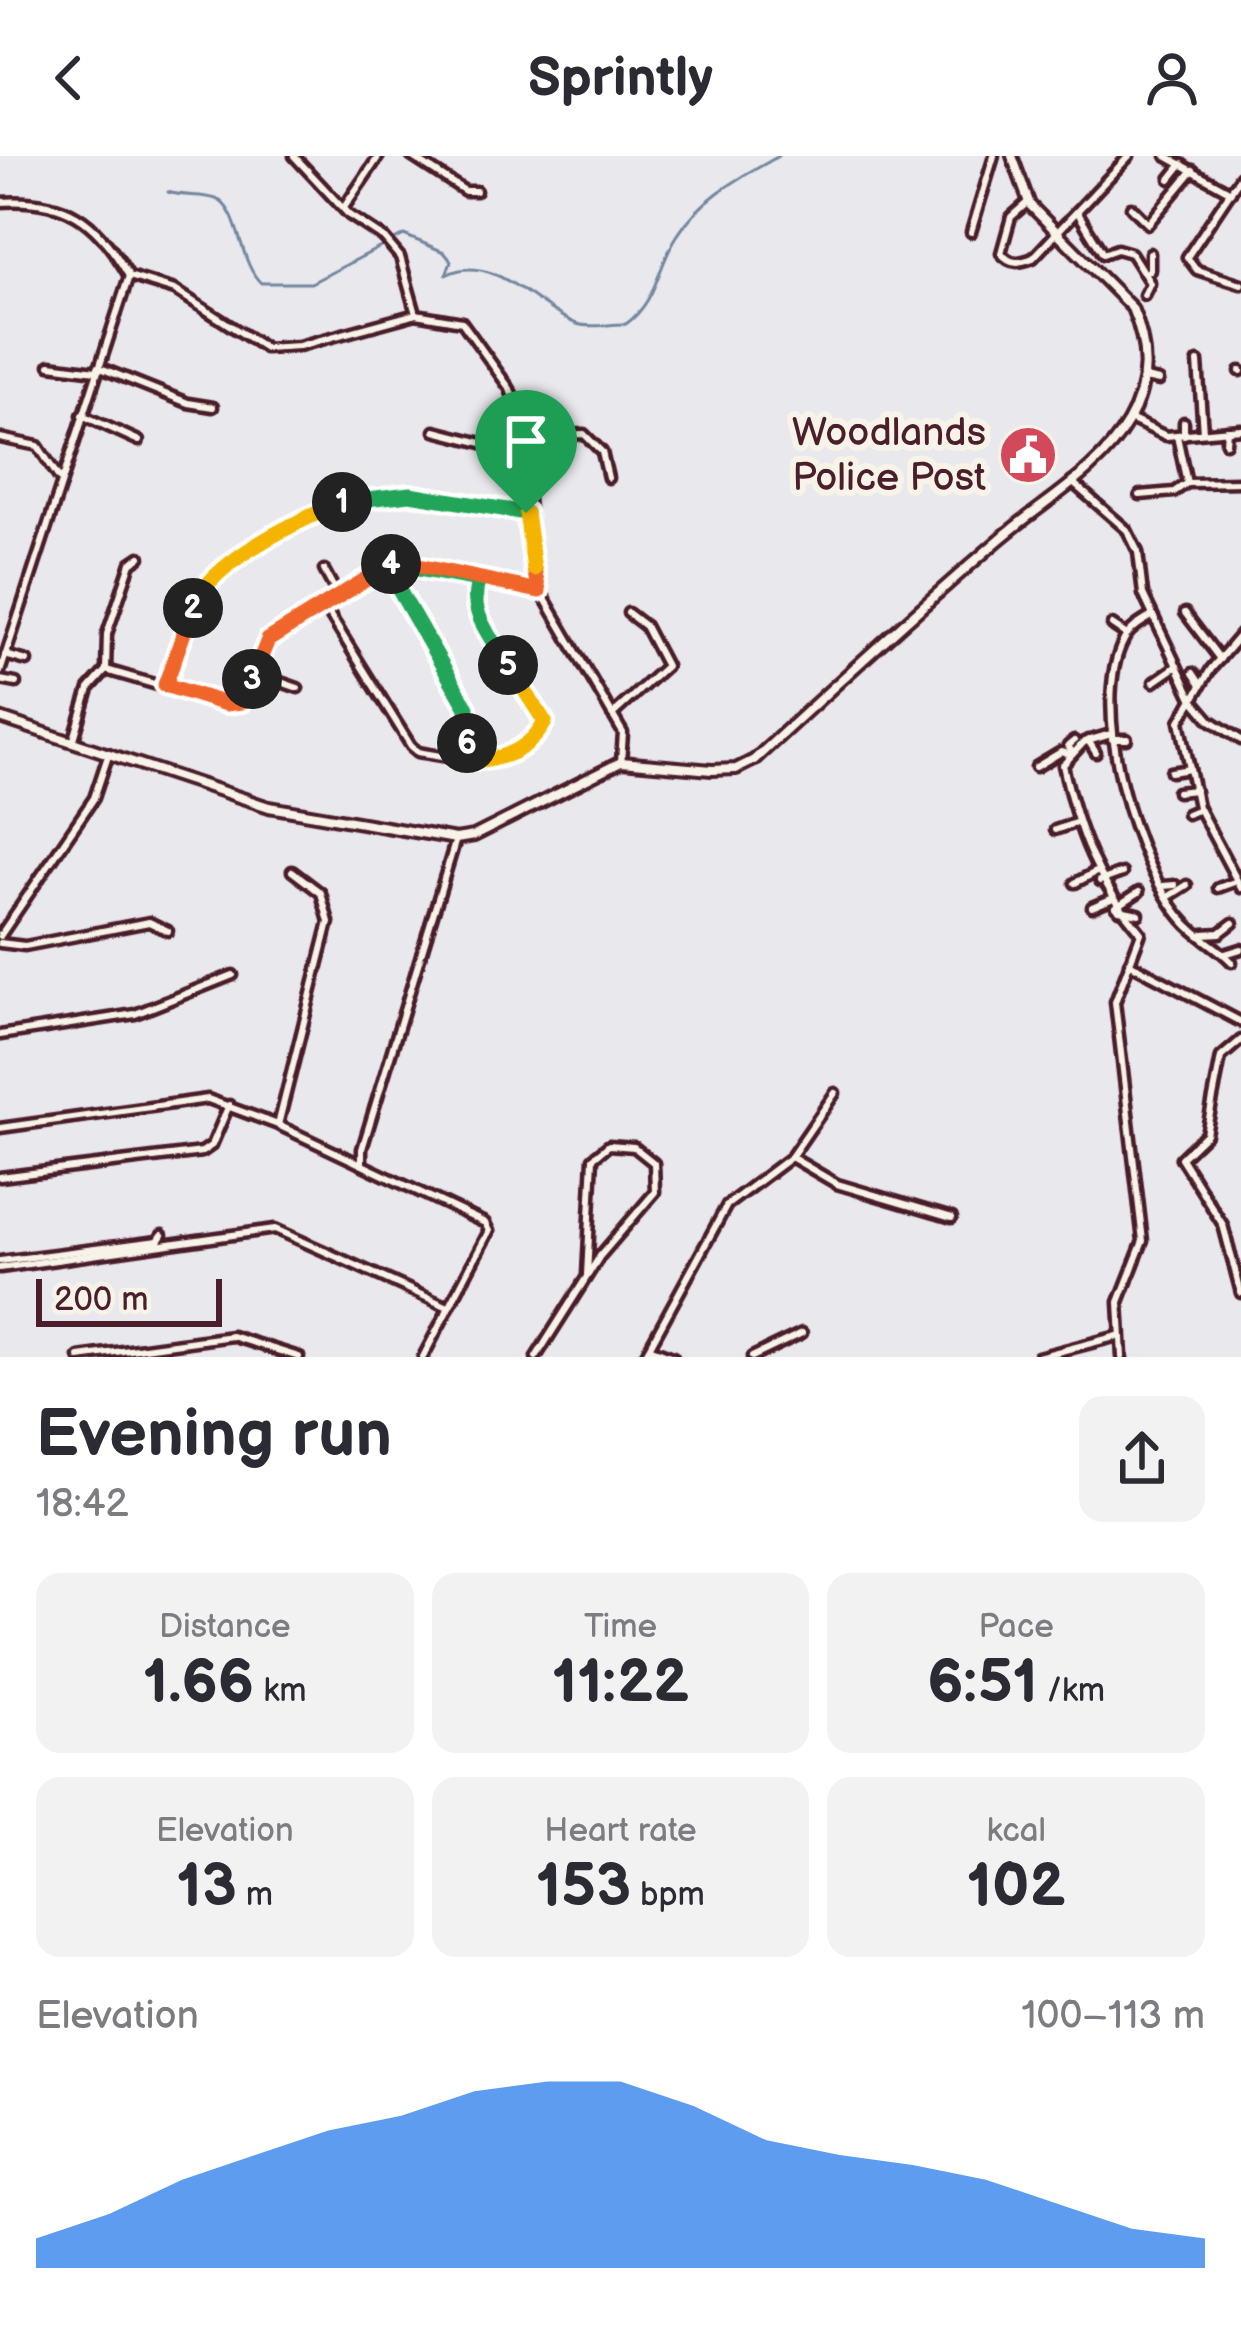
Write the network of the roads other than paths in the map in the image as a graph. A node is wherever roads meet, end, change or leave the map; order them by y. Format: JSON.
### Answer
{"nodes":[{"id":1,"x":294,"y":156,"type":"edge"},
{"id":2,"x":379,"y":156,"type":"edge"},
{"id":3,"x":411,"y":156,"type":"edge"},
{"id":4,"x":979,"y":156,"type":"edge"},
{"id":5,"x":1012,"y":156,"type":"edge"},
{"id":6,"x":1129,"y":156,"type":"edge"},
{"id":7,"x":1166,"y":156,"type":"edge"},
{"id":8,"x":991,"y":159,"type":"edge"},
{"id":9,"x":1182,"y":164,"type":"junction"},
{"id":10,"x":1193,"y":170,"type":"junction"},
{"id":11,"x":1241,"y":176,"type":"edge"},
{"id":12,"x":1170,"y":179,"type":"dead end"},
{"id":13,"x":476,"y":190,"type":"dead end"},
{"id":14,"x":1231,"y":192,"type":"junction"},
{"id":15,"x":0,"y":202,"type":"edge"},
{"id":16,"x":1028,"y":202,"type":"junction"},
{"id":17,"x":345,"y":206,"type":"junction"},
{"id":18,"x":1132,"y":207,"type":"dead end"},
{"id":19,"x":1078,"y":213,"type":"junction"},
{"id":20,"x":971,"y":232,"type":"dead end"},
{"id":21,"x":1056,"y":236,"type":"junction"},
{"id":22,"x":1150,"y":253,"type":"dead end"},
{"id":23,"x":1145,"y":272,"type":"junction"},
{"id":24,"x":129,"y":275,"type":"junction"},
{"id":25,"x":1241,"y":285,"type":"edge"},
{"id":26,"x":1144,"y":295,"type":"dead end"},
{"id":27,"x":416,"y":314,"type":"junction"},
{"id":28,"x":50,"y":364,"type":"dead end"},
{"id":29,"x":1200,"y":366,"type":"dead end"},
{"id":30,"x":97,"y":369,"type":"junction"},
{"id":31,"x":1145,"y":378,"type":"junction"},
{"id":32,"x":1159,"y":381,"type":"dead end"},
{"id":33,"x":213,"y":406,"type":"dead end"},
{"id":34,"x":82,"y":416,"type":"junction"},
{"id":35,"x":1238,"y":418,"type":"dead end"},
{"id":36,"x":1130,"y":419,"type":"junction"},
{"id":37,"x":1218,"y":421,"type":"dead end"},
{"id":38,"x":1184,"y":422,"type":"dead end"},
{"id":39,"x":1166,"y":424,"type":"dead end"},
{"id":40,"x":1239,"y":429,"type":"edge"},
{"id":41,"x":1227,"y":430,"type":"junction"},
{"id":42,"x":435,"y":431,"type":"dead end"},
{"id":43,"x":1209,"y":432,"type":"junction"},
{"id":44,"x":1159,"y":433,"type":"junction"},
{"id":45,"x":1180,"y":436,"type":"junction"},
{"id":46,"x":523,"y":437,"type":"junction"},
{"id":47,"x":0,"y":438,"type":"edge"},
{"id":48,"x":139,"y":441,"type":"dead end"},
{"id":49,"x":1209,"y":442,"type":"dead end"},
{"id":50,"x":1226,"y":443,"type":"dead end"},
{"id":51,"x":525,"y":454,"type":"junction"},
{"id":52,"x":1200,"y":477,"type":"dead end"},
{"id":53,"x":59,"y":478,"type":"junction"},
{"id":54,"x":608,"y":478,"type":"dead end"},
{"id":55,"x":1072,"y":482,"type":"junction"},
{"id":56,"x":1241,"y":482,"type":"edge"},
{"id":57,"x":1187,"y":483,"type":"junction"},
{"id":58,"x":1200,"y":487,"type":"junction"},
{"id":59,"x":1140,"y":495,"type":"dead end"},
{"id":60,"x":526,"y":513,"type":"junction"},
{"id":61,"x":140,"y":557,"type":"dead end"},
{"id":62,"x":393,"y":563,"type":"junction"},
{"id":63,"x":324,"y":570,"type":"dead end"},
{"id":64,"x":479,"y":580,"type":"junction"},
{"id":65,"x":539,"y":591,"type":"junction"},
{"id":66,"x":337,"y":594,"type":"junction"},
{"id":67,"x":323,"y":603,"type":"junction"},
{"id":68,"x":628,"y":613,"type":"dead end"},
{"id":69,"x":1185,"y":613,"type":"dead end"},
{"id":70,"x":1152,"y":616,"type":"junction"},
{"id":71,"x":1112,"y":625,"type":"dead end"},
{"id":72,"x":1241,"y":634,"type":"edge"},
{"id":73,"x":1127,"y":635,"type":"junction"},
{"id":74,"x":5,"y":655,"type":"junction"},
{"id":75,"x":1220,"y":659,"type":"junction"},
{"id":76,"x":27,"y":661,"type":"dead end"},
{"id":77,"x":1177,"y":666,"type":"junction"},
{"id":78,"x":1211,"y":669,"type":"junction"},
{"id":79,"x":106,"y":670,"type":"junction"},
{"id":80,"x":255,"y":673,"type":"junction"},
{"id":81,"x":1193,"y":673,"type":"dead end"},
{"id":82,"x":1220,"y":675,"type":"dead end"},
{"id":83,"x":0,"y":676,"type":"edge"},
{"id":84,"x":1154,"y":682,"type":"dead end"},
{"id":85,"x":16,"y":683,"type":"dead end"},
{"id":86,"x":165,"y":685,"type":"junction"},
{"id":87,"x":1202,"y":685,"type":"junction"},
{"id":88,"x":298,"y":688,"type":"dead end"},
{"id":89,"x":1192,"y":700,"type":"junction"},
{"id":90,"x":613,"y":716,"type":"junction"},
{"id":91,"x":0,"y":718,"type":"edge"},
{"id":92,"x":1224,"y":724,"type":"junction"},
{"id":93,"x":1241,"y":726,"type":"edge"},
{"id":94,"x":1208,"y":730,"type":"dead end"},
{"id":95,"x":1233,"y":733,"type":"junction"},
{"id":96,"x":1112,"y":736,"type":"junction"},
{"id":97,"x":74,"y":739,"type":"junction"},
{"id":98,"x":1082,"y":739,"type":"junction"},
{"id":99,"x":1127,"y":739,"type":"dead end"},
{"id":100,"x":1241,"y":740,"type":"edge"},
{"id":101,"x":109,"y":753,"type":"junction"},
{"id":102,"x":1071,"y":753,"type":"junction"},
{"id":103,"x":1096,"y":753,"type":"dead end"},
{"id":104,"x":459,"y":758,"type":"junction"},
{"id":105,"x":621,"y":762,"type":"junction"},
{"id":106,"x":1189,"y":766,"type":"junction"},
{"id":107,"x":1036,"y":767,"type":"dead end"},
{"id":108,"x":1171,"y":770,"type":"dead end"},
{"id":109,"x":1133,"y":786,"type":"dead end"},
{"id":110,"x":1123,"y":787,"type":"junction"},
{"id":111,"x":1195,"y":790,"type":"junction"},
{"id":112,"x":1177,"y":792,"type":"dead end"},
{"id":113,"x":1199,"y":809,"type":"junction"},
{"id":114,"x":1186,"y":814,"type":"dead end"},
{"id":115,"x":1075,"y":823,"type":"junction"},
{"id":116,"x":1218,"y":825,"type":"dead end"},
{"id":117,"x":1055,"y":830,"type":"dead end"},
{"id":118,"x":1211,"y":834,"type":"junction"},
{"id":119,"x":456,"y":839,"type":"junction"},
{"id":120,"x":1152,"y":843,"type":"dead end"},
{"id":121,"x":1145,"y":854,"type":"junction"},
{"id":122,"x":1156,"y":854,"type":"dead end"},
{"id":123,"x":1134,"y":858,"type":"dead end"},
{"id":124,"x":292,"y":871,"type":"dead end"},
{"id":125,"x":1096,"y":872,"type":"junction"},
{"id":126,"x":1123,"y":873,"type":"dead end"},
{"id":127,"x":1100,"y":881,"type":"junction"},
{"id":128,"x":1075,"y":883,"type":"dead end"},
{"id":129,"x":1175,"y":885,"type":"dead end"},
{"id":130,"x":1187,"y":885,"type":"dead end"},
{"id":131,"x":1239,"y":885,"type":"edge"},
{"id":132,"x":1163,"y":886,"type":"junction"},
{"id":133,"x":1218,"y":887,"type":"dead end"},
{"id":134,"x":1139,"y":892,"type":"dead end"},
{"id":135,"x":1168,"y":897,"type":"junction"},
{"id":136,"x":1115,"y":905,"type":"junction"},
{"id":137,"x":1092,"y":907,"type":"dead end"},
{"id":138,"x":1139,"y":914,"type":"dead end"},
{"id":139,"x":1233,"y":923,"type":"dead end"},
{"id":140,"x":168,"y":931,"type":"dead end"},
{"id":141,"x":1203,"y":934,"type":"junction"},
{"id":142,"x":0,"y":939,"type":"edge"},
{"id":143,"x":1241,"y":949,"type":"edge"},
{"id":144,"x":1129,"y":963,"type":"junction"},
{"id":145,"x":233,"y":975,"type":"dead end"},
{"id":146,"x":1241,"y":1022,"type":"edge"},
{"id":147,"x":0,"y":1035,"type":"edge"},
{"id":148,"x":1241,"y":1040,"type":"edge"},
{"id":149,"x":835,"y":1093,"type":"dead end"},
{"id":150,"x":229,"y":1105,"type":"junction"},
{"id":151,"x":278,"y":1125,"type":"junction"},
{"id":152,"x":0,"y":1128,"type":"edge"},
{"id":153,"x":791,"y":1157,"type":"junction"},
{"id":154,"x":362,"y":1165,"type":"junction"},
{"id":155,"x":0,"y":1177,"type":"edge"},
{"id":156,"x":952,"y":1218,"type":"dead end"},
{"id":157,"x":162,"y":1235,"type":"dead end"},
{"id":158,"x":0,"y":1265,"type":"edge"},
{"id":159,"x":586,"y":1275,"type":"junction"},
{"id":160,"x":1241,"y":1292,"type":"edge"},
{"id":161,"x":446,"y":1306,"type":"junction"},
{"id":162,"x":802,"y":1333,"type":"dead end"},
{"id":163,"x":1118,"y":1336,"type":"junction"},
{"id":164,"x":649,"y":1348,"type":"junction"},
{"id":165,"x":97,"y":1356,"type":"edge"},
{"id":166,"x":79,"y":1357,"type":"edge"},
{"id":167,"x":299,"y":1357,"type":"edge"},
{"id":168,"x":423,"y":1357,"type":"edge"},
{"id":169,"x":536,"y":1357,"type":"edge"},
{"id":170,"x":644,"y":1357,"type":"edge"},
{"id":171,"x":673,"y":1357,"type":"edge"},
{"id":172,"x":752,"y":1357,"type":"edge"},
{"id":173,"x":1038,"y":1357,"type":"edge"},
{"id":174,"x":1122,"y":1357,"type":"edge"}],
"edges":[{"from":1,"to":17,"type":"street"},
{"from":2,"to":17,"type":"street"},
{"from":3,"to":13,"type":"street"},
{"from":4,"to":8,"type":"street"},
{"from":5,"to":16,"type":"street"},
{"from":6,"to":19,"type":"street"},
{"from":7,"to":9,"type":"street"},
{"from":8,"to":20,"type":"street"},
{"from":9,"to":10,"type":"street"},
{"from":9,"to":12,"type":"street"},
{"from":10,"to":14,"type":"street"},
{"from":10,"to":18,"type":"street"},
{"from":11,"to":14,"type":"street"},
{"from":14,"to":25,"type":"street"},
{"from":15,"to":24,"type":"street"},
{"from":16,"to":21,"type":"street"},
{"from":16,"to":21,"type":"street"},
{"from":17,"to":27,"type":"street"},
{"from":19,"to":21,"type":"street"},
{"from":19,"to":23,"type":"street"},
{"from":21,"to":31,"type":"street"},
{"from":22,"to":23,"type":"street"},
{"from":23,"to":26,"type":"street"},
{"from":24,"to":27,"type":"street"},
{"from":24,"to":30,"type":"street"},
{"from":27,"to":46,"type":"street"},
{"from":28,"to":30,"type":"street"},
{"from":29,"to":43,"type":"street"},
{"from":30,"to":33,"type":"street"},
{"from":30,"to":34,"type":"street"},
{"from":31,"to":32,"type":"street"},
{"from":31,"to":36,"type":"street"},
{"from":34,"to":48,"type":"street"},
{"from":34,"to":53,"type":"street"},
{"from":35,"to":40,"type":"street"},
{"from":36,"to":44,"type":"street"},
{"from":36,"to":55,"type":"street"},
{"from":37,"to":43,"type":"street"},
{"from":38,"to":45,"type":"street"},
{"from":39,"to":44,"type":"street"},
{"from":40,"to":41,"type":"street"},
{"from":41,"to":43,"type":"street"},
{"from":41,"to":50,"type":"street"},
{"from":42,"to":51,"type":"street"},
{"from":43,"to":45,"type":"street"},
{"from":43,"to":49,"type":"street"},
{"from":44,"to":45,"type":"street"},
{"from":45,"to":57,"type":"street"},
{"from":46,"to":51,"type":"street"},
{"from":46,"to":54,"type":"street"},
{"from":47,"to":53,"type":"street"},
{"from":51,"to":60,"type":"street"},
{"from":52,"to":58,"type":"street"},
{"from":53,"to":74,"type":"street"},
{"from":55,"to":70,"type":"street"},
{"from":55,"to":105,"type":"street"},
{"from":56,"to":58,"type":"street"},
{"from":57,"to":58,"type":"street"},
{"from":57,"to":59,"type":"street"},
{"from":60,"to":65,"type":"street"},
{"from":60,"to":86,"type":"street"},
{"from":61,"to":79,"type":"street"},
{"from":62,"to":64,"type":"street"},
{"from":62,"to":66,"type":"street"},
{"from":62,"to":104,"type":"street"},
{"from":63,"to":66,"type":"street"},
{"from":64,"to":65,"type":"street"},
{"from":64,"to":104,"type":"street"},
{"from":65,"to":90,"type":"street"},
{"from":66,"to":67,"type":"street"},
{"from":67,"to":80,"type":"street"},
{"from":67,"to":104,"type":"street"},
{"from":68,"to":90,"type":"street"},
{"from":69,"to":75,"type":"street"},
{"from":70,"to":73,"type":"street"},
{"from":70,"to":77,"type":"street"},
{"from":71,"to":73,"type":"street"},
{"from":72,"to":75,"type":"street"},
{"from":73,"to":96,"type":"street"},
{"from":74,"to":76,"type":"street"},
{"from":74,"to":83,"type":"street"},
{"from":75,"to":78,"type":"street"},
{"from":77,"to":84,"type":"street"},
{"from":77,"to":89,"type":"street"},
{"from":78,"to":82,"type":"street"},
{"from":78,"to":87,"type":"street"},
{"from":79,"to":86,"type":"street"},
{"from":79,"to":97,"type":"street"},
{"from":80,"to":86,"type":"street"},
{"from":80,"to":88,"type":"street"},
{"from":81,"to":87,"type":"street"},
{"from":83,"to":85,"type":"street"},
{"from":87,"to":89,"type":"street"},
{"from":89,"to":92,"type":"street"},
{"from":89,"to":106,"type":"street"},
{"from":90,"to":105,"type":"street"},
{"from":91,"to":97,"type":"street"},
{"from":92,"to":94,"type":"street"},
{"from":92,"to":95,"type":"street"},
{"from":93,"to":95,"type":"street"},
{"from":95,"to":100,"type":"street"},
{"from":96,"to":98,"type":"street"},
{"from":96,"to":99,"type":"street"},
{"from":96,"to":110,"type":"street"},
{"from":97,"to":101,"type":"street"},
{"from":98,"to":102,"type":"street"},
{"from":98,"to":103,"type":"street"},
{"from":101,"to":119,"type":"street"},
{"from":101,"to":142,"type":"street"},
{"from":102,"to":107,"type":"street"},
{"from":102,"to":115,"type":"street"},
{"from":105,"to":119,"type":"street"},
{"from":106,"to":108,"type":"street"},
{"from":106,"to":111,"type":"street"},
{"from":109,"to":110,"type":"street"},
{"from":110,"to":121,"type":"street"},
{"from":111,"to":112,"type":"street"},
{"from":111,"to":113,"type":"street"},
{"from":113,"to":114,"type":"street"},
{"from":113,"to":118,"type":"street"},
{"from":115,"to":117,"type":"street"},
{"from":115,"to":125,"type":"street"},
{"from":116,"to":118,"type":"street"},
{"from":118,"to":131,"type":"street"},
{"from":119,"to":154,"type":"street"},
{"from":120,"to":121,"type":"street"},
{"from":121,"to":122,"type":"street"},
{"from":121,"to":123,"type":"street"},
{"from":121,"to":132,"type":"street"},
{"from":124,"to":151,"type":"street"},
{"from":125,"to":127,"type":"street"},
{"from":125,"to":128,"type":"street"},
{"from":126,"to":127,"type":"street"},
{"from":127,"to":136,"type":"street"},
{"from":129,"to":132,"type":"street"},
{"from":130,"to":135,"type":"street"},
{"from":131,"to":133,"type":"street"},
{"from":132,"to":135,"type":"street"},
{"from":134,"to":136,"type":"street"},
{"from":135,"to":141,"type":"street"},
{"from":136,"to":137,"type":"street"},
{"from":136,"to":138,"type":"street"},
{"from":136,"to":144,"type":"street"},
{"from":139,"to":141,"type":"street"},
{"from":140,"to":142,"type":"street"},
{"from":141,"to":143,"type":"street"},
{"from":144,"to":146,"type":"street"},
{"from":144,"to":163,"type":"street"},
{"from":145,"to":147,"type":"street"},
{"from":148,"to":160,"type":"street"},
{"from":149,"to":153,"type":"street"},
{"from":150,"to":151,"type":"street"},
{"from":150,"to":152,"type":"street"},
{"from":150,"to":155,"type":"street"},
{"from":151,"to":154,"type":"street"},
{"from":153,"to":156,"type":"street"},
{"from":153,"to":164,"type":"street"},
{"from":154,"to":161,"type":"street"},
{"from":157,"to":158,"type":"street"},
{"from":158,"to":161,"type":"street"},
{"from":159,"to":159,"type":"street"},
{"from":159,"to":169,"type":"street"},
{"from":161,"to":168,"type":"street"},
{"from":162,"to":172,"type":"street"},
{"from":163,"to":173,"type":"street"},
{"from":163,"to":174,"type":"street"},
{"from":164,"to":170,"type":"street"},
{"from":164,"to":171,"type":"street"},
{"from":165,"to":166,"type":"street"},
{"from":165,"to":167,"type":"street"}]}
